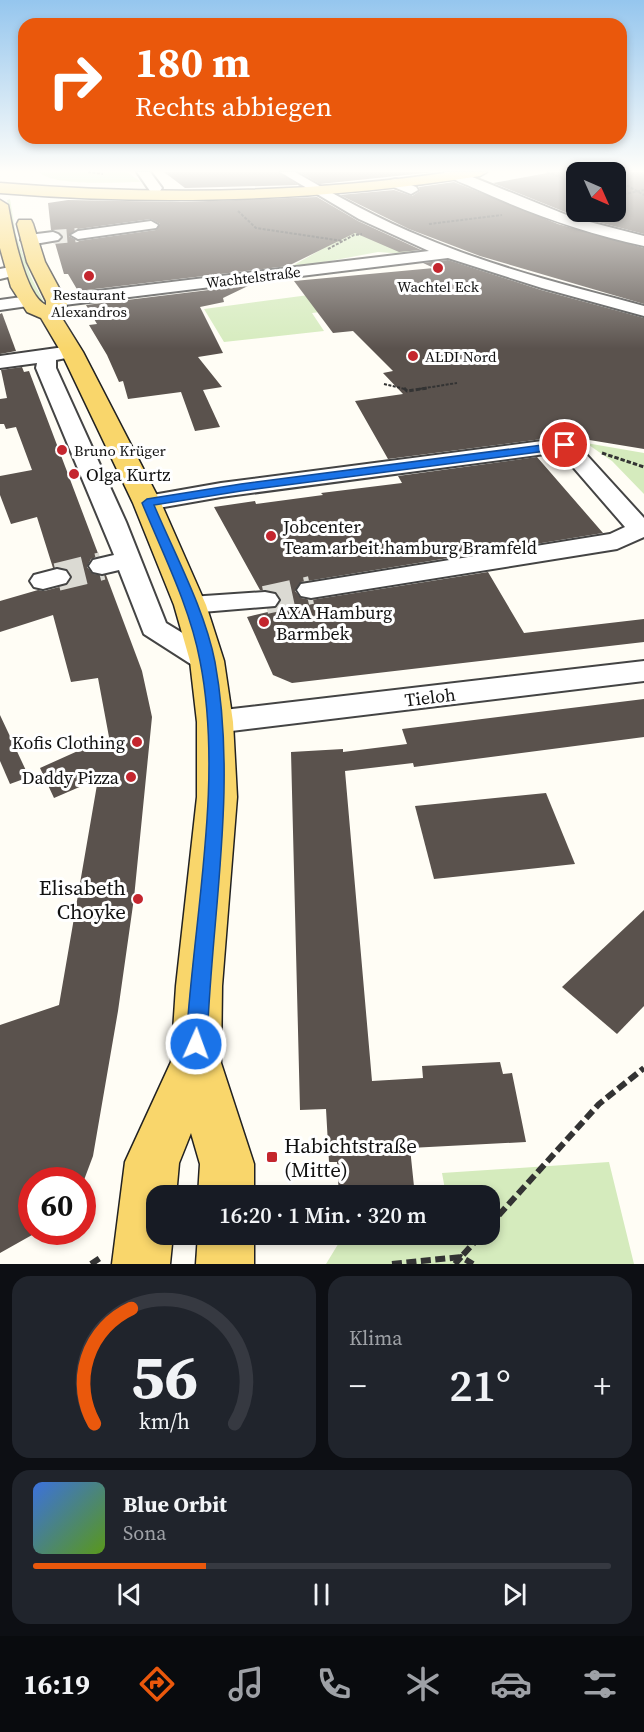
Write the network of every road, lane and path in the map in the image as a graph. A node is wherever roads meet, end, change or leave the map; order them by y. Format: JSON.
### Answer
{"nodes":[{"id":1,"x":2,"y":231,"type":"edge"},
{"id":2,"x":26,"y":231,"type":"edge"},
{"id":3,"x":107,"y":231,"type":"edge"},
{"id":4,"x":276,"y":231,"type":"edge"},
{"id":5,"x":397,"y":231,"type":"edge"},
{"id":6,"x":605,"y":231,"type":"edge"},
{"id":7,"x":78,"y":235,"type":"tunnel mouth"},
{"id":8,"x":53,"y":237,"type":"tunnel mouth"},
{"id":9,"x":28,"y":240,"type":"junction"},
{"id":10,"x":344,"y":241,"type":"dead end"},
{"id":11,"x":644,"y":241,"type":"edge"},
{"id":12,"x":4,"y":248,"type":"edge"},
{"id":13,"x":449,"y":253,"type":"junction"},
{"id":14,"x":8,"y":272,"type":"edge"},
{"id":15,"x":28,"y":301,"type":"junction"},
{"id":16,"x":0,"y":305,"type":"edge"},
{"id":17,"x":52,"y":308,"type":"junction"},
{"id":18,"x":644,"y":311,"type":"edge"},
{"id":19,"x":59,"y":354,"type":"junction"},
{"id":20,"x":0,"y":362,"type":"edge"},
{"id":21,"x":457,"y":383,"type":"dead end"},
{"id":22,"x":384,"y":384,"type":"dead end"},
{"id":23,"x":147,"y":503,"type":"junction"},
{"id":24,"x":311,"y":590,"type":"tunnel mouth"},
{"id":25,"x":266,"y":600,"type":"tunnel mouth"},
{"id":26,"x":190,"y":605,"type":"junction"},
{"id":27,"x":207,"y":661,"type":"junction"},
{"id":28,"x":644,"y":671,"type":"edge"},
{"id":29,"x":215,"y":722,"type":"junction"},
{"id":30,"x":196,"y":1063,"type":"junction"},
{"id":31,"x":644,"y":1068,"type":"edge"},
{"id":32,"x":226,"y":1185,"type":"edge"},
{"id":33,"x":500,"y":1214,"type":"edge"},
{"id":34,"x":226,"y":1245,"type":"edge"},
{"id":35,"x":472,"y":1245,"type":"edge"},
{"id":36,"x":461,"y":1257,"type":"junction"},
{"id":37,"x":141,"y":1264,"type":"edge"},
{"id":38,"x":225,"y":1264,"type":"edge"},
{"id":39,"x":392,"y":1264,"type":"edge"},
{"id":40,"x":455,"y":1264,"type":"edge"},
{"id":41,"x":473,"y":1264,"type":"edge"}],
"edges":[{"from":1,"to":12,"type":"main road"},
{"from":2,"to":9,"type":"main road"},
{"from":3,"to":7,"type":"street"},
{"from":4,"to":10,"type":"path"},
{"from":5,"to":13,"type":"street"},
{"from":6,"to":11,"type":"street"},
{"from":8,"to":9,"type":"street"},
{"from":9,"to":17,"type":"main road"},
{"from":12,"to":14,"type":"main road"},
{"from":13,"to":17,"type":"street","name":"Wachtelstraße"},
{"from":13,"to":18,"type":"street"},
{"from":14,"to":15,"type":"main road"},
{"from":15,"to":16,"type":"street"},
{"from":15,"to":17,"type":"main road"},
{"from":17,"to":19,"type":"main road"},
{"from":19,"to":20,"type":"street"},
{"from":19,"to":23,"type":"main road"},
{"from":19,"to":27,"type":"street"},
{"from":21,"to":22,"type":"path"},
{"from":23,"to":24,"type":"street"},
{"from":23,"to":26,"type":"main road"},
{"from":25,"to":26,"type":"street"},
{"from":26,"to":27,"type":"main road"},
{"from":27,"to":29,"type":"main road"},
{"from":28,"to":29,"type":"street","name":"Tieloh"},
{"from":29,"to":30,"type":"main road"},
{"from":30,"to":32,"type":"main road"},
{"from":30,"to":37,"type":"main road"},
{"from":31,"to":33,"type":"path"},
{"from":34,"to":38,"type":"main road"},
{"from":35,"to":36,"type":"path"},
{"from":36,"to":39,"type":"path"},
{"from":36,"to":40,"type":"path"},
{"from":36,"to":41,"type":"path"}]}
